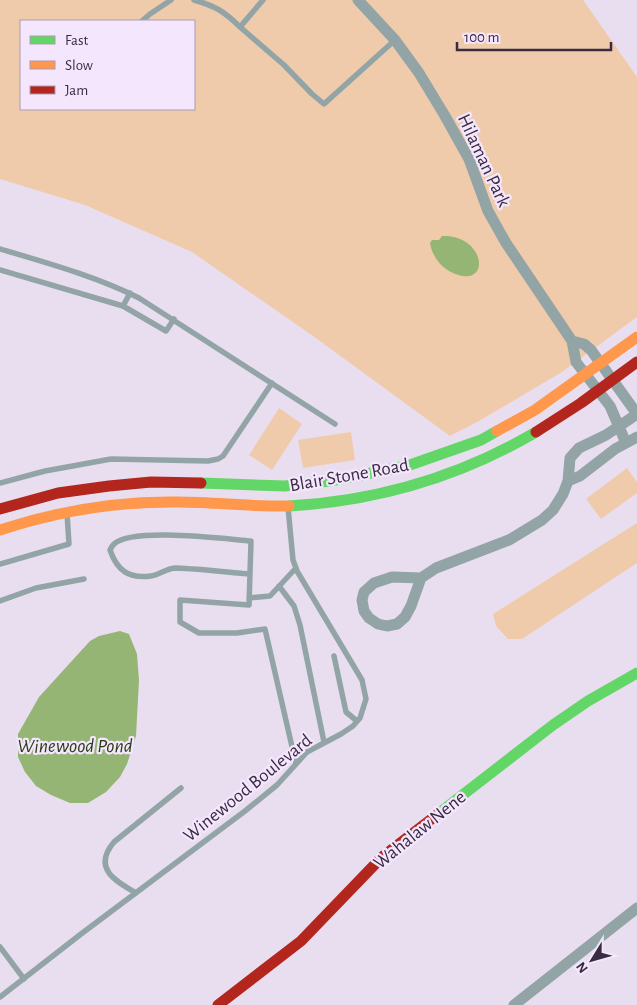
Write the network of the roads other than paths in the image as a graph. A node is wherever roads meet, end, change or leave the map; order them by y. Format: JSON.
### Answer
{"nodes":[{"id":1,"x":171,"y":0,"type":"edge"},
{"id":2,"x":194,"y":0,"type":"edge"},
{"id":3,"x":262,"y":0,"type":"edge"},
{"id":4,"x":358,"y":0,"type":"edge"},
{"id":5,"x":143,"y":20,"type":"edge"},
{"id":6,"x":240,"y":27,"type":"junction"},
{"id":7,"x":395,"y":40,"type":"junction"},
{"id":8,"x":0,"y":249,"type":"edge"},
{"id":9,"x":0,"y":270,"type":"edge"},
{"id":10,"x":130,"y":293,"type":"junction"},
{"id":11,"x":123,"y":306,"type":"junction"},
{"id":12,"x":174,"y":319,"type":"junction"},
{"id":13,"x":637,"y":337,"type":"edge"},
{"id":14,"x":572,"y":341,"type":"junction"},
{"id":15,"x":637,"y":362,"type":"edge"},
{"id":16,"x":601,"y":363,"type":"junction"},
{"id":17,"x":586,"y":374,"type":"junction"},
{"id":18,"x":613,"y":379,"type":"junction"},
{"id":19,"x":272,"y":383,"type":"junction"},
{"id":20,"x":597,"y":390,"type":"junction"},
{"id":21,"x":637,"y":414,"type":"edge"},
{"id":22,"x":334,"y":424,"type":"dead end"},
{"id":23,"x":619,"y":427,"type":"junction"},
{"id":24,"x":637,"y":437,"type":"edge"},
{"id":25,"x":626,"y":443,"type":"junction"},
{"id":26,"x":568,"y":481,"type":"junction"},
{"id":27,"x":0,"y":483,"type":"edge"},
{"id":28,"x":285,"y":486,"type":"junction"},
{"id":29,"x":64,"y":492,"type":"junction"},
{"id":30,"x":288,"y":506,"type":"junction"},
{"id":31,"x":0,"y":509,"type":"edge"},
{"id":32,"x":66,"y":511,"type":"junction"},
{"id":33,"x":0,"y":530,"type":"edge"},
{"id":34,"x":0,"y":564,"type":"edge"},
{"id":35,"x":296,"y":568,"type":"junction"},
{"id":36,"x":250,"y":574,"type":"junction"},
{"id":37,"x":421,"y":578,"type":"junction"},
{"id":38,"x":84,"y":579,"type":"dead end"},
{"id":39,"x":279,"y":586,"type":"junction"},
{"id":40,"x":249,"y":598,"type":"junction"},
{"id":41,"x":0,"y":601,"type":"edge"},
{"id":42,"x":334,"y":656,"type":"dead end"},
{"id":43,"x":637,"y":673,"type":"edge"},
{"id":44,"x":357,"y":721,"type":"junction"},
{"id":45,"x":324,"y":742,"type":"junction"},
{"id":46,"x":296,"y":764,"type":"junction"},
{"id":47,"x":181,"y":788,"type":"dead end"},
{"id":48,"x":136,"y":893,"type":"junction"},
{"id":49,"x":637,"y":908,"type":"edge"},
{"id":50,"x":0,"y":947,"type":"edge"},
{"id":51,"x":24,"y":979,"type":"junction"},
{"id":52,"x":0,"y":997,"type":"edge"},
{"id":53,"x":218,"y":1005,"type":"edge"},
{"id":54,"x":514,"y":1005,"type":"edge"}],
"edges":[{"from":1,"to":5,"type":"lane"},
{"from":2,"to":6,"type":"lane"},
{"from":3,"to":6,"type":"lane"},
{"from":4,"to":7,"type":"street","name":"Hilaman Park"},
{"from":6,"to":7,"type":"lane"},
{"from":7,"to":14,"type":"street","name":"Hilaman Park"},
{"from":8,"to":10,"type":"lane"},
{"from":9,"to":11,"type":"lane"},
{"from":10,"to":11,"type":"lane"},
{"from":10,"to":12,"type":"lane"},
{"from":11,"to":12,"type":"lane"},
{"from":12,"to":19,"type":"lane"},
{"from":13,"to":16,"type":"main road","name":"Blair Stone Road"},
{"from":14,"to":16,"type":"street","name":"Hilaman Park"},
{"from":14,"to":17,"type":"street","name":"Hilaman Park"},
{"from":15,"to":18,"type":"main road","name":"Blair Stone Road"},
{"from":16,"to":17,"type":"main road","name":"Blair Stone Road"},
{"from":16,"to":18,"type":"street","name":"Hilaman Park"},
{"from":17,"to":20,"type":"street","name":"Hilaman Park"},
{"from":17,"to":28,"type":"main road","name":"Blair Stone Road"},
{"from":18,"to":20,"type":"main road","name":"Blair Stone Road"},
{"from":18,"to":21,"type":"street","name":"Hilaman Park"},
{"from":19,"to":22,"type":"lane"},
{"from":19,"to":27,"type":"lane"},
{"from":20,"to":23,"type":"street","name":"Hilaman Park"},
{"from":20,"to":30,"type":"main road","name":"Blair Stone Road"},
{"from":21,"to":23,"type":"street"},
{"from":23,"to":25,"type":"street","name":"Hilaman Park"},
{"from":23,"to":26,"type":"street"},
{"from":24,"to":25,"type":"street"},
{"from":25,"to":26,"type":"street"},
{"from":26,"to":37,"type":"street"},
{"from":28,"to":29,"type":"main road","name":"Blair Stone Road"},
{"from":28,"to":30,"type":"main road"},
{"from":29,"to":31,"type":"main road","name":"Blair Stone Road"},
{"from":29,"to":32,"type":"main road"},
{"from":30,"to":32,"type":"main road","name":"Blair Stone Road"},
{"from":30,"to":35,"type":"lane"},
{"from":32,"to":33,"type":"main road","name":"Blair Stone Road"},
{"from":32,"to":34,"type":"lane"},
{"from":35,"to":39,"type":"lane"},
{"from":35,"to":44,"type":"lane"},
{"from":36,"to":36,"type":"lane"},
{"from":36,"to":40,"type":"lane"},
{"from":37,"to":37,"type":"street"},
{"from":38,"to":41,"type":"lane"},
{"from":39,"to":40,"type":"lane"},
{"from":39,"to":45,"type":"lane"},
{"from":40,"to":46,"type":"lane"},
{"from":42,"to":44,"type":"lane"},
{"from":43,"to":53,"type":"main road","name":"Wahalaw Nene"},
{"from":44,"to":45,"type":"lane","name":"Winewood Boulevard"},
{"from":45,"to":46,"type":"lane","name":"Winewood Boulevard"},
{"from":46,"to":48,"type":"lane","name":"Winewood Boulevard"},
{"from":47,"to":48,"type":"lane"},
{"from":48,"to":51,"type":"lane","name":"Winewood Boulevard"},
{"from":49,"to":54,"type":"street"},
{"from":50,"to":51,"type":"lane"},
{"from":51,"to":52,"type":"lane","name":"Winewood Boulevard"}]}
